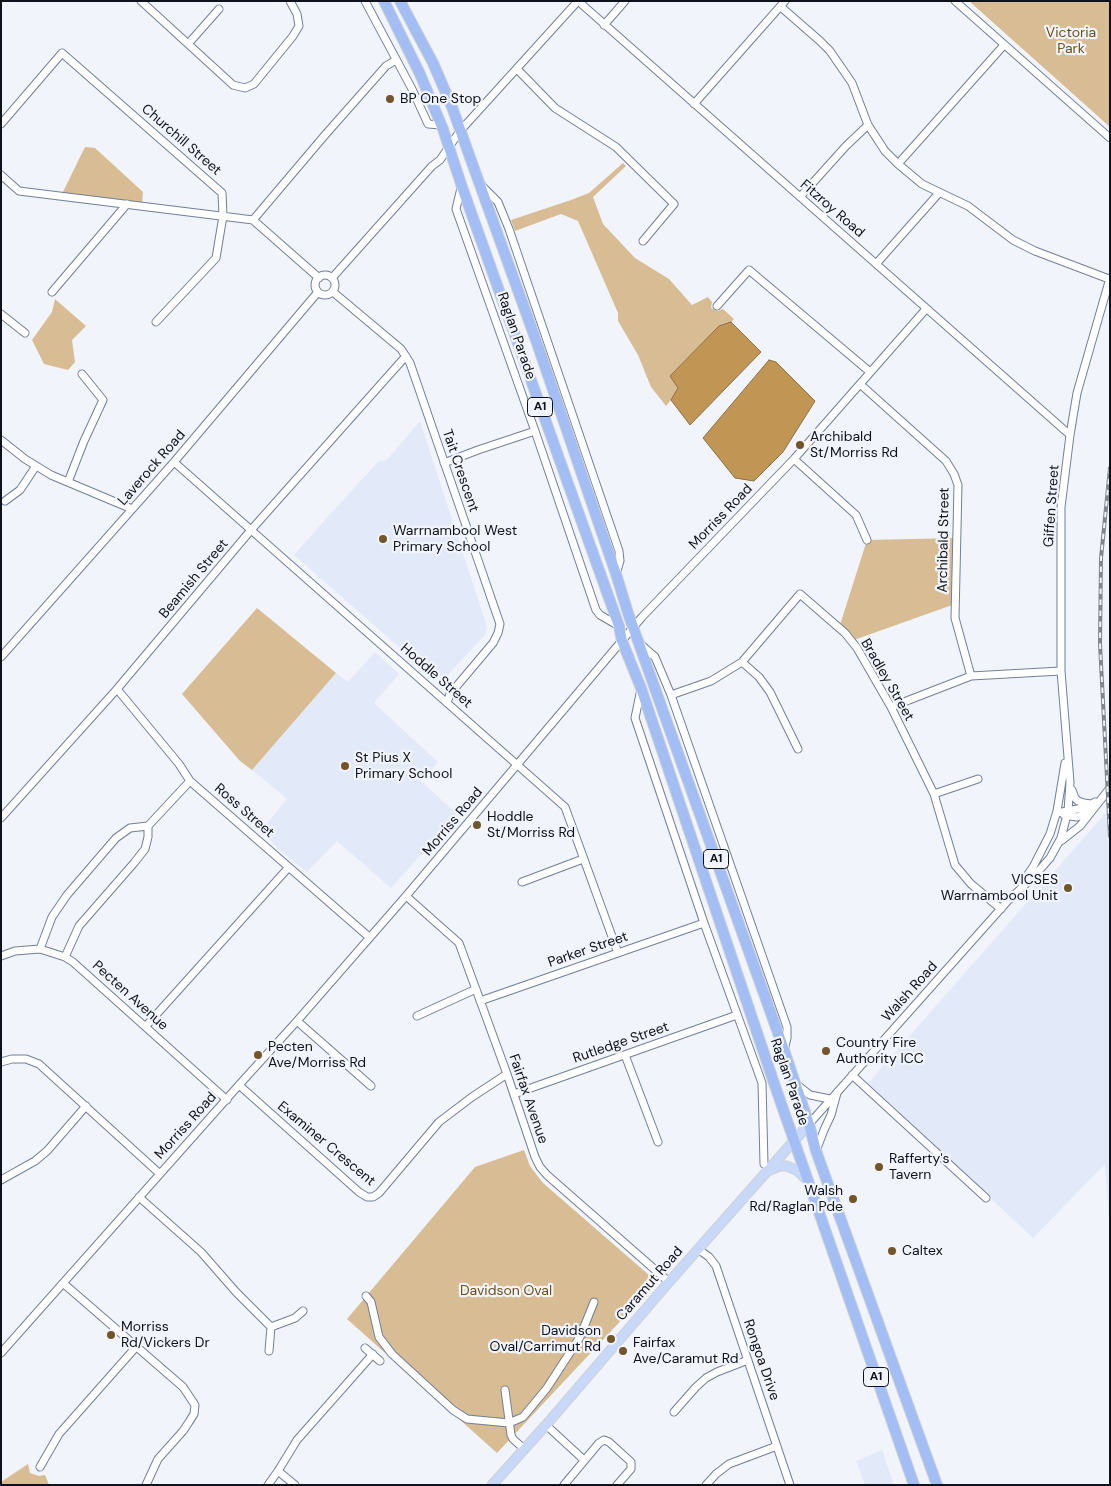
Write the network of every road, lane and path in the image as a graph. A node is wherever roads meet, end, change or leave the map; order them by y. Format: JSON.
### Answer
{"nodes":[{"id":1,"x":141,"y":1,"type":"edge"},
{"id":2,"x":290,"y":1,"type":"edge"},
{"id":3,"x":365,"y":1,"type":"edge"},
{"id":4,"x":384,"y":1,"type":"edge"},
{"id":5,"x":400,"y":1,"type":"edge"},
{"id":6,"x":578,"y":1,"type":"edge"},
{"id":7,"x":625,"y":1,"type":"edge"},
{"id":8,"x":955,"y":1,"type":"edge"},
{"id":9,"x":783,"y":4,"type":"edge"},
{"id":10,"x":219,"y":9,"type":"dead end"},
{"id":11,"x":604,"y":25,"type":"junction"},
{"id":12,"x":188,"y":44,"type":"junction"},
{"id":13,"x":1004,"y":45,"type":"junction"},
{"id":14,"x":396,"y":60,"type":"junction"},
{"id":15,"x":517,"y":69,"type":"junction"},
{"id":16,"x":694,"y":104,"type":"junction"},
{"id":17,"x":1,"y":124,"type":"edge"},
{"id":18,"x":441,"y":125,"type":"junction"},
{"id":19,"x":868,"y":125,"type":"junction"},
{"id":20,"x":460,"y":131,"type":"junction"},
{"id":21,"x":1110,"y":138,"type":"edge"},
{"id":22,"x":449,"y":147,"type":"junction"},
{"id":23,"x":898,"y":164,"type":"junction"},
{"id":24,"x":1,"y":175,"type":"edge"},
{"id":25,"x":462,"y":187,"type":"junction"},
{"id":26,"x":939,"y":193,"type":"junction"},
{"id":27,"x":800,"y":197,"type":"junction"},
{"id":28,"x":127,"y":204,"type":"junction"},
{"id":29,"x":223,"y":216,"type":"junction"},
{"id":30,"x":253,"y":220,"type":"junction"},
{"id":31,"x":643,"y":241,"type":"dead end"},
{"id":32,"x":876,"y":264,"type":"junction"},
{"id":33,"x":319,"y":278,"type":"junction"},
{"id":34,"x":332,"y":278,"type":"junction"},
{"id":35,"x":1110,"y":279,"type":"edge"},
{"id":36,"x":52,"y":292,"type":"dead end"},
{"id":37,"x":318,"y":292,"type":"junction"},
{"id":38,"x":333,"y":292,"type":"junction"},
{"id":39,"x":717,"y":306,"type":"dead end"},
{"id":40,"x":926,"y":309,"type":"junction"},
{"id":41,"x":1,"y":314,"type":"edge"},
{"id":42,"x":156,"y":322,"type":"dead end"},
{"id":43,"x":25,"y":333,"type":"dead end"},
{"id":44,"x":406,"y":356,"type":"junction"},
{"id":45,"x":870,"y":372,"type":"junction"},
{"id":46,"x":82,"y":374,"type":"dead end"},
{"id":47,"x":860,"y":384,"type":"junction"},
{"id":48,"x":535,"y":431,"type":"junction"},
{"id":49,"x":1070,"y":435,"type":"junction"},
{"id":50,"x":1,"y":440,"type":"edge"},
{"id":51,"x":794,"y":459,"type":"junction"},
{"id":52,"x":174,"y":462,"type":"junction"},
{"id":53,"x":444,"y":463,"type":"junction"},
{"id":54,"x":36,"y":466,"type":"junction"},
{"id":55,"x":68,"y":482,"type":"junction"},
{"id":56,"x":5,"y":501,"type":"dead end"},
{"id":57,"x":132,"y":509,"type":"junction"},
{"id":58,"x":251,"y":530,"type":"junction"},
{"id":59,"x":867,"y":540,"type":"dead end"},
{"id":60,"x":618,"y":626,"type":"junction"},
{"id":61,"x":634,"y":627,"type":"junction"},
{"id":62,"x":622,"y":641,"type":"junction"},
{"id":63,"x":639,"y":642,"type":"junction"},
{"id":64,"x":1,"y":657,"type":"edge"},
{"id":65,"x":742,"y":662,"type":"junction"},
{"id":66,"x":1061,"y":671,"type":"junction"},
{"id":67,"x":971,"y":676,"type":"junction"},
{"id":68,"x":641,"y":688,"type":"junction"},
{"id":69,"x":117,"y":689,"type":"junction"},
{"id":70,"x":671,"y":695,"type":"junction"},
{"id":71,"x":447,"y":703,"type":"junction"},
{"id":72,"x":891,"y":707,"type":"junction"},
{"id":73,"x":1066,"y":740,"type":"junction"},
{"id":74,"x":798,"y":749,"type":"dead end"},
{"id":75,"x":517,"y":765,"type":"junction"},
{"id":76,"x":978,"y":779,"type":"dead end"},
{"id":77,"x":190,"y":781,"type":"junction"},
{"id":78,"x":1070,"y":782,"type":"junction"},
{"id":79,"x":1110,"y":788,"type":"edge"},
{"id":80,"x":934,"y":794,"type":"junction"},
{"id":81,"x":1097,"y":801,"type":"junction"},
{"id":82,"x":1090,"y":812,"type":"junction"},
{"id":83,"x":1057,"y":813,"type":"junction"},
{"id":84,"x":1068,"y":813,"type":"junction"},
{"id":85,"x":1,"y":818,"type":"edge"},
{"id":86,"x":148,"y":826,"type":"junction"},
{"id":87,"x":1058,"y":845,"type":"junction"},
{"id":88,"x":583,"y":859,"type":"junction"},
{"id":89,"x":289,"y":867,"type":"junction"},
{"id":90,"x":522,"y":882,"type":"dead end"},
{"id":91,"x":406,"y":896,"type":"junction"},
{"id":92,"x":1010,"y":899,"type":"junction"},
{"id":93,"x":1001,"y":909,"type":"junction"},
{"id":94,"x":704,"y":923,"type":"junction"},
{"id":95,"x":370,"y":937,"type":"junction"},
{"id":96,"x":40,"y":949,"type":"junction"},
{"id":97,"x":618,"y":953,"type":"junction"},
{"id":98,"x":1,"y":956,"type":"edge"},
{"id":99,"x":65,"y":957,"type":"junction"},
{"id":100,"x":476,"y":990,"type":"junction"},
{"id":101,"x":480,"y":1001,"type":"junction"},
{"id":102,"x":737,"y":1015,"type":"junction"},
{"id":103,"x":417,"y":1016,"type":"dead end"},
{"id":104,"x":297,"y":1021,"type":"junction"},
{"id":105,"x":146,"y":1026,"type":"junction"},
{"id":106,"x":784,"y":1050,"type":"junction"},
{"id":107,"x":625,"y":1055,"type":"junction"},
{"id":108,"x":1,"y":1062,"type":"edge"},
{"id":109,"x":507,"y":1074,"type":"junction"},
{"id":110,"x":852,"y":1075,"type":"junction"},
{"id":111,"x":793,"y":1079,"type":"junction"},
{"id":112,"x":774,"y":1083,"type":"junction"},
{"id":113,"x":239,"y":1085,"type":"junction"},
{"id":114,"x":371,"y":1086,"type":"dead end"},
{"id":115,"x":763,"y":1088,"type":"junction"},
{"id":116,"x":838,"y":1091,"type":"junction"},
{"id":117,"x":514,"y":1094,"type":"junction"},
{"id":118,"x":830,"y":1099,"type":"junction"},
{"id":119,"x":227,"y":1100,"type":"junction"},
{"id":120,"x":86,"y":1106,"type":"junction"},
{"id":121,"x":809,"y":1124,"type":"junction"},
{"id":122,"x":794,"y":1139,"type":"junction"},
{"id":123,"x":658,"y":1142,"type":"dead end"},
{"id":124,"x":816,"y":1151,"type":"junction"},
{"id":125,"x":765,"y":1168,"type":"junction"},
{"id":126,"x":160,"y":1174,"type":"junction"},
{"id":127,"x":1,"y":1180,"type":"edge"},
{"id":128,"x":809,"y":1182,"type":"junction"},
{"id":129,"x":139,"y":1197,"type":"junction"},
{"id":130,"x":986,"y":1198,"type":"dead end"},
{"id":131,"x":698,"y":1249,"type":"junction"},
{"id":132,"x":669,"y":1282,"type":"junction"},
{"id":133,"x":63,"y":1283,"type":"junction"},
{"id":134,"x":366,"y":1296,"type":"dead end"},
{"id":135,"x":594,"y":1302,"type":"dead end"},
{"id":136,"x":303,"y":1311,"type":"dead end"},
{"id":137,"x":271,"y":1327,"type":"junction"},
{"id":138,"x":136,"y":1347,"type":"junction"},
{"id":139,"x":365,"y":1348,"type":"dead end"},
{"id":140,"x":269,"y":1351,"type":"dead end"},
{"id":141,"x":1,"y":1353,"type":"edge"},
{"id":142,"x":373,"y":1354,"type":"junction"},
{"id":143,"x":748,"y":1360,"type":"junction"},
{"id":144,"x":380,"y":1361,"type":"dead end"},
{"id":145,"x":505,"y":1390,"type":"dead end"},
{"id":146,"x":674,"y":1412,"type":"dead end"},
{"id":147,"x":509,"y":1423,"type":"junction"},
{"id":148,"x":546,"y":1425,"type":"junction"},
{"id":149,"x":777,"y":1446,"type":"junction"},
{"id":150,"x":524,"y":1449,"type":"junction"},
{"id":151,"x":584,"y":1460,"type":"junction"},
{"id":152,"x":40,"y":1467,"type":"dead end"},
{"id":153,"x":278,"y":1471,"type":"junction"},
{"id":154,"x":146,"y":1485,"type":"edge"},
{"id":155,"x":268,"y":1485,"type":"edge"},
{"id":156,"x":295,"y":1485,"type":"edge"},
{"id":157,"x":492,"y":1485,"type":"edge"},
{"id":158,"x":564,"y":1485,"type":"edge"},
{"id":159,"x":617,"y":1485,"type":"edge"},
{"id":160,"x":706,"y":1485,"type":"edge"},
{"id":161,"x":790,"y":1485,"type":"edge"},
{"id":162,"x":914,"y":1485,"type":"edge"},
{"id":163,"x":937,"y":1485,"type":"edge"}],
"edges":[{"from":1,"to":12,"type":"street"},
{"from":2,"to":12,"type":"street"},
{"from":3,"to":14,"type":"street"},
{"from":4,"to":18,"type":"highway","name":"Raglan Parade","number":"A1"},
{"from":5,"to":20,"type":"highway","name":"Raglan Parade","number":"A1"},
{"from":6,"to":11,"type":"street","name":"Fitzroy Road"},
{"from":6,"to":15,"type":"street"},
{"from":7,"to":11,"type":"street"},
{"from":8,"to":13,"type":"street"},
{"from":9,"to":16,"type":"street"},
{"from":9,"to":19,"type":"street"},
{"from":10,"to":12,"type":"street"},
{"from":11,"to":16,"type":"street","name":"Fitzroy Road"},
{"from":13,"to":21,"type":"street"},
{"from":13,"to":23,"type":"street"},
{"from":14,"to":18,"type":"street"},
{"from":14,"to":30,"type":"street"},
{"from":15,"to":20,"type":"street"},
{"from":15,"to":31,"type":"street"},
{"from":16,"to":27,"type":"street","name":"Fitzroy Road"},
{"from":17,"to":29,"type":"street","name":"Churchill Street"},
{"from":18,"to":22,"type":"highway","name":"Raglan Parade","number":"A1"},
{"from":19,"to":23,"type":"street"},
{"from":19,"to":27,"type":"street"},
{"from":20,"to":22,"type":"street"},
{"from":20,"to":61,"type":"highway","name":"Raglan Parade","number":"A1"},
{"from":22,"to":25,"type":"highway","name":"Raglan Parade","number":"A1"},
{"from":22,"to":34,"type":"street"},
{"from":23,"to":26,"type":"street"},
{"from":24,"to":28,"type":"street"},
{"from":25,"to":48,"type":"street","name":"Raglan Parade"},
{"from":25,"to":60,"type":"highway","name":"Raglan Parade","number":"A1"},
{"from":26,"to":32,"type":"street"},
{"from":26,"to":35,"type":"street"},
{"from":27,"to":32,"type":"street","name":"Fitzroy Road"},
{"from":28,"to":29,"type":"street"},
{"from":28,"to":36,"type":"street"},
{"from":29,"to":30,"type":"street"},
{"from":29,"to":42,"type":"street","name":"Churchill Street"},
{"from":30,"to":33,"type":"street"},
{"from":32,"to":40,"type":"street","name":"Fitzroy Road"},
{"from":33,"to":34,"type":"street"},
{"from":33,"to":37,"type":"street"},
{"from":34,"to":38,"type":"street"},
{"from":35,"to":49,"type":"street","name":"Giffen Street"},
{"from":37,"to":38,"type":"street"},
{"from":37,"to":52,"type":"street","name":"Laverock Road"},
{"from":38,"to":44,"type":"street","name":"Tait Crescent"},
{"from":39,"to":45,"type":"street"},
{"from":40,"to":45,"type":"street","name":"Morriss Road"},
{"from":40,"to":49,"type":"street","name":"Fitzroy Road"},
{"from":41,"to":43,"type":"street"},
{"from":44,"to":53,"type":"street","name":"Tait Crescent"},
{"from":44,"to":58,"type":"street","name":"Beamish Street"},
{"from":45,"to":47,"type":"street","name":"Morriss Road"},
{"from":46,"to":55,"type":"street"},
{"from":47,"to":51,"type":"street","name":"Morriss Road"},
{"from":47,"to":67,"type":"street","name":"Archibald Street"},
{"from":48,"to":53,"type":"street"},
{"from":48,"to":60,"type":"street","name":"Raglan Parade"},
{"from":49,"to":66,"type":"street","name":"Giffen Street"},
{"from":50,"to":54,"type":"street"},
{"from":51,"to":59,"type":"street"},
{"from":51,"to":61,"type":"street","name":"Morriss Road"},
{"from":52,"to":57,"type":"street","name":"Laverock Road"},
{"from":52,"to":58,"type":"street","name":"Hoddle Street"},
{"from":53,"to":71,"type":"street","name":"Tait Crescent"},
{"from":54,"to":55,"type":"street"},
{"from":54,"to":56,"type":"street"},
{"from":55,"to":57,"type":"street"},
{"from":57,"to":64,"type":"street","name":"Laverock Road"},
{"from":58,"to":69,"type":"street","name":"Beamish Street"},
{"from":58,"to":71,"type":"street","name":"Hoddle Street"},
{"from":60,"to":62,"type":"highway","name":"Raglan Parade","number":"A1"},
{"from":61,"to":62,"type":"street","name":"Morriss Road"},
{"from":61,"to":63,"type":"highway","name":"Raglan Parade","number":"A1"},
{"from":62,"to":68,"type":"highway","name":"Raglan Parade","number":"A1"},
{"from":62,"to":75,"type":"street","name":"Morriss Road"},
{"from":63,"to":70,"type":"street","name":"Raglan Parade"},
{"from":63,"to":106,"type":"highway","name":"Raglan Parade","number":"A1"},
{"from":65,"to":70,"type":"street","name":"Bradley Street"},
{"from":65,"to":72,"type":"street","name":"Bradley Street"},
{"from":65,"to":74,"type":"street"},
{"from":66,"to":67,"type":"street"},
{"from":66,"to":73,"type":"street","name":"Giffen Street"},
{"from":67,"to":72,"type":"street"},
{"from":68,"to":94,"type":"street","name":"Raglan Parade"},
{"from":68,"to":112,"type":"highway","name":"Raglan Parade","number":"A1"},
{"from":69,"to":77,"type":"street","name":"Ross Street"},
{"from":69,"to":85,"type":"street","name":"Beamish Street"},
{"from":70,"to":106,"type":"street","name":"Raglan Parade"},
{"from":71,"to":75,"type":"street","name":"Hoddle Street"},
{"from":72,"to":80,"type":"street","name":"Bradley Street"},
{"from":73,"to":78,"type":"street","name":"Giffen Street"},
{"from":73,"to":83,"type":"street","name":"Giffen Street"},
{"from":75,"to":88,"type":"street","name":"Hoddle Street"},
{"from":75,"to":91,"type":"street","name":"Morriss Road"},
{"from":76,"to":80,"type":"street"},
{"from":77,"to":86,"type":"street"},
{"from":77,"to":89,"type":"street","name":"Ross Street"},
{"from":78,"to":81,"type":"street"},
{"from":78,"to":84,"type":"street","name":"Giffen Street"},
{"from":79,"to":81,"type":"street","name":"Walsh Road"},
{"from":80,"to":93,"type":"street","name":"Bradley Street"},
{"from":81,"to":82,"type":"street","name":"Walsh Road"},
{"from":81,"to":84,"type":"street"},
{"from":82,"to":84,"type":"street"},
{"from":82,"to":87,"type":"street","name":"Walsh Road"},
{"from":83,"to":84,"type":"street"},
{"from":83,"to":92,"type":"street","name":"Walsh Road"},
{"from":84,"to":87,"type":"street","name":"Walsh Road"},
{"from":86,"to":96,"type":"street"},
{"from":86,"to":99,"type":"street"},
{"from":87,"to":92,"type":"street","name":"Walsh Road"},
{"from":88,"to":90,"type":"street"},
{"from":88,"to":97,"type":"street","name":"Hoddle Street"},
{"from":89,"to":95,"type":"street","name":"Ross Street"},
{"from":89,"to":105,"type":"street"},
{"from":91,"to":95,"type":"street","name":"Morriss Road"},
{"from":91,"to":100,"type":"street","name":"Fairfax Avenue"},
{"from":92,"to":93,"type":"street","name":"Walsh Road"},
{"from":93,"to":110,"type":"street","name":"Walsh Road"},
{"from":94,"to":97,"type":"street","name":"Parker Street"},
{"from":94,"to":102,"type":"street","name":"Raglan Parade"},
{"from":95,"to":104,"type":"street","name":"Morriss Road"},
{"from":96,"to":98,"type":"street","name":"Pecten Avenue"},
{"from":96,"to":99,"type":"street","name":"Pecten Avenue"},
{"from":97,"to":101,"type":"street","name":"Parker Street"},
{"from":99,"to":105,"type":"street","name":"Pecten Avenue"},
{"from":100,"to":101,"type":"street","name":"Fairfax Avenue"},
{"from":100,"to":103,"type":"street"},
{"from":101,"to":109,"type":"street","name":"Fairfax Avenue"},
{"from":102,"to":107,"type":"street","name":"Rutledge Street"},
{"from":102,"to":115,"type":"street","name":"Raglan Parade"},
{"from":104,"to":113,"type":"street","name":"Morriss Road"},
{"from":104,"to":114,"type":"street"},
{"from":105,"to":119,"type":"street","name":"Pecten Avenue"},
{"from":106,"to":111,"type":"highway","name":"Raglan Parade","number":"A1"},
{"from":107,"to":117,"type":"street","name":"Rutledge Street"},
{"from":107,"to":123,"type":"street"},
{"from":108,"to":120,"type":"street"},
{"from":109,"to":113,"type":"street","name":"Examiner Crescent"},
{"from":109,"to":117,"type":"street","name":"Fairfax Avenue"},
{"from":110,"to":116,"type":"street","name":"Walsh Road"},
{"from":110,"to":130,"type":"street"},
{"from":111,"to":112,"type":"highway"},
{"from":111,"to":118,"type":"street"},
{"from":111,"to":121,"type":"highway","name":"Raglan Parade","number":"A1"},
{"from":112,"to":115,"type":"street"},
{"from":112,"to":122,"type":"highway","name":"Raglan Parade","number":"A1"},
{"from":113,"to":119,"type":"street","name":"Morriss Road"},
{"from":115,"to":125,"type":"street","name":"Raglan Parade"},
{"from":116,"to":118,"type":"street","name":"Walsh Road"},
{"from":116,"to":124,"type":"street"},
{"from":117,"to":132,"type":"street","name":"Fairfax Avenue"},
{"from":118,"to":121,"type":"street","name":"Walsh Road"},
{"from":119,"to":126,"type":"street","name":"Morriss Road"},
{"from":120,"to":126,"type":"street"},
{"from":120,"to":127,"type":"street"},
{"from":121,"to":122,"type":"main road","name":"Caramut Road"},
{"from":121,"to":124,"type":"highway","name":"Raglan Parade","number":"A1"},
{"from":122,"to":125,"type":"main road","name":"Caramut Road"},
{"from":122,"to":128,"type":"highway","name":"Raglan Parade","number":"A1"},
{"from":124,"to":163,"type":"highway","name":"Raglan Parade","number":"A1"},
{"from":125,"to":128,"type":"main road"},
{"from":125,"to":131,"type":"main road","name":"Caramut Road"},
{"from":126,"to":129,"type":"street","name":"Morriss Road"},
{"from":128,"to":162,"type":"highway","name":"Raglan Parade","number":"A1"},
{"from":129,"to":133,"type":"street","name":"Morriss Road"},
{"from":129,"to":137,"type":"street"},
{"from":131,"to":132,"type":"main road","name":"Caramut Road"},
{"from":131,"to":143,"type":"street","name":"Rongoa Drive"},
{"from":132,"to":148,"type":"main road","name":"Caramut Road"},
{"from":133,"to":138,"type":"street"},
{"from":133,"to":141,"type":"street","name":"Morriss Road"},
{"from":134,"to":147,"type":"street"},
{"from":135,"to":147,"type":"street"},
{"from":136,"to":137,"type":"street"},
{"from":137,"to":140,"type":"street"},
{"from":138,"to":152,"type":"street"},
{"from":138,"to":154,"type":"street"},
{"from":139,"to":142,"type":"street"},
{"from":142,"to":144,"type":"street"},
{"from":142,"to":153,"type":"street"},
{"from":143,"to":146,"type":"street"},
{"from":143,"to":149,"type":"street","name":"Rongoa Drive"},
{"from":145,"to":147,"type":"street"},
{"from":147,"to":150,"type":"street"},
{"from":148,"to":150,"type":"main road","name":"Caramut Road"},
{"from":148,"to":151,"type":"street"},
{"from":149,"to":160,"type":"street"},
{"from":149,"to":161,"type":"street","name":"Rongoa Drive"},
{"from":150,"to":157,"type":"main road","name":"Caramut Road"},
{"from":151,"to":158,"type":"street"},
{"from":151,"to":159,"type":"street"},
{"from":153,"to":155,"type":"street"},
{"from":153,"to":156,"type":"street"}]}
